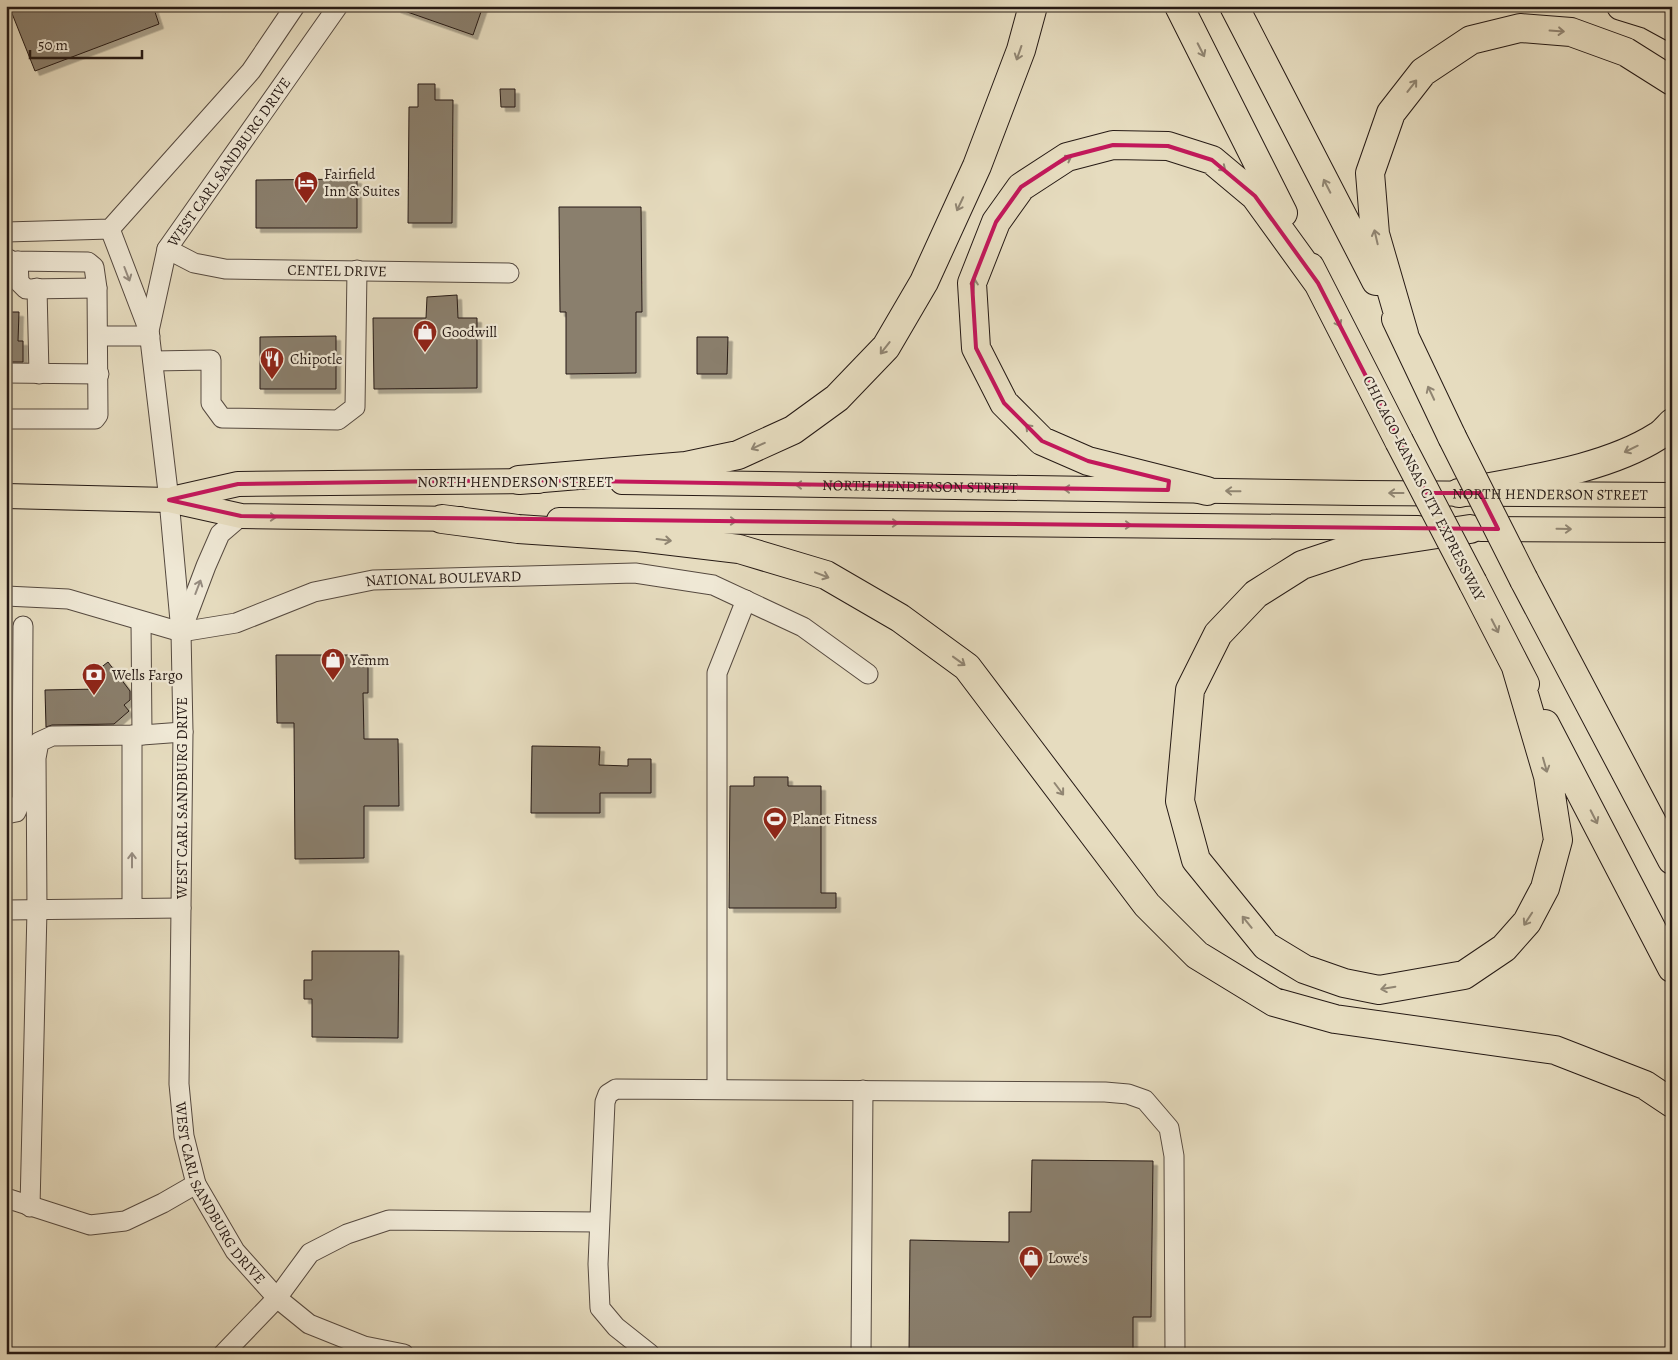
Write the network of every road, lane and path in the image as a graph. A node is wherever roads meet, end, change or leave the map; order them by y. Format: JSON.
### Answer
{"nodes":[{"id":1,"x":295,"y":6,"type":"edge"},
{"id":2,"x":338,"y":6,"type":"edge"},
{"id":3,"x":1033,"y":6,"type":"edge"},
{"id":4,"x":1179,"y":6,"type":"edge"},
{"id":5,"x":1234,"y":6,"type":"edge"},
{"id":6,"x":1621,"y":6,"type":"edge"},
{"id":7,"x":1672,"y":27,"type":"edge"},
{"id":8,"x":1672,"y":80,"type":"edge"},
{"id":9,"x":110,"y":229,"type":"junction"},
{"id":10,"x":6,"y":232,"type":"edge"},
{"id":11,"x":167,"y":249,"type":"junction"},
{"id":12,"x":12,"y":260,"type":"edge"},
{"id":13,"x":357,"y":270,"type":"junction"},
{"id":14,"x":509,"y":272,"type":"dead end"},
{"id":15,"x":1318,"y":283,"type":"junction"},
{"id":16,"x":37,"y":288,"type":"junction"},
{"id":17,"x":97,"y":288,"type":"junction"},
{"id":18,"x":150,"y":334,"type":"junction"},
{"id":19,"x":1404,"y":334,"type":"junction"},
{"id":20,"x":98,"y":336,"type":"junction"},
{"id":21,"x":153,"y":360,"type":"junction"},
{"id":22,"x":6,"y":373,"type":"edge"},
{"id":23,"x":39,"y":374,"type":"junction"},
{"id":24,"x":98,"y":374,"type":"junction"},
{"id":25,"x":6,"y":419,"type":"edge"},
{"id":26,"x":1672,"y":423,"type":"edge"},
{"id":27,"x":519,"y":480,"type":"junction"},
{"id":28,"x":1207,"y":490,"type":"junction"},
{"id":29,"x":1459,"y":493,"type":"junction"},
{"id":30,"x":1672,"y":495,"type":"edge"},
{"id":31,"x":6,"y":496,"type":"edge"},
{"id":32,"x":169,"y":500,"type":"junction"},
{"id":33,"x":241,"y":516,"type":"junction"},
{"id":34,"x":442,"y":518,"type":"junction"},
{"id":35,"x":1470,"y":529,"type":"junction"},
{"id":36,"x":1672,"y":530,"type":"edge"},
{"id":37,"x":6,"y":596,"type":"edge"},
{"id":38,"x":746,"y":600,"type":"junction"},
{"id":39,"x":141,"y":621,"type":"junction"},
{"id":40,"x":23,"y":626,"type":"dead end"},
{"id":41,"x":181,"y":632,"type":"junction"},
{"id":42,"x":1568,"y":663,"type":"junction"},
{"id":43,"x":1516,"y":667,"type":"junction"},
{"id":44,"x":868,"y":674,"type":"dead end"},
{"id":45,"x":14,"y":691,"type":"edge"},
{"id":46,"x":183,"y":732,"type":"junction"},
{"id":47,"x":137,"y":735,"type":"junction"},
{"id":48,"x":6,"y":814,"type":"edge"},
{"id":49,"x":1672,"y":818,"type":"edge"},
{"id":50,"x":1672,"y":860,"type":"edge"},
{"id":51,"x":132,"y":908,"type":"junction"},
{"id":52,"x":181,"y":908,"type":"junction"},
{"id":53,"x":6,"y":910,"type":"edge"},
{"id":54,"x":37,"y":910,"type":"junction"},
{"id":55,"x":1672,"y":968,"type":"edge"},
{"id":56,"x":717,"y":1089,"type":"junction"},
{"id":57,"x":863,"y":1090,"type":"junction"},
{"id":58,"x":1672,"y":1103,"type":"edge"},
{"id":59,"x":196,"y":1184,"type":"junction"},
{"id":60,"x":6,"y":1198,"type":"edge"},
{"id":61,"x":30,"y":1207,"type":"junction"},
{"id":62,"x":599,"y":1222,"type":"junction"},
{"id":63,"x":277,"y":1298,"type":"junction"},
{"id":64,"x":223,"y":1354,"type":"edge"},
{"id":65,"x":404,"y":1354,"type":"edge"},
{"id":66,"x":650,"y":1354,"type":"edge"},
{"id":67,"x":861,"y":1354,"type":"edge"},
{"id":68,"x":1175,"y":1354,"type":"edge"}],
"edges":[{"from":1,"to":9,"type":"street"},
{"from":2,"to":11,"type":"street","name":"WEST CARL SANDBURG DRIVE"},
{"from":3,"to":27,"type":"highway","one_way":true},
{"from":4,"to":15,"type":"highway","name":"CHICAGO-KANSAS CITY EXPRESSWAY","one_way":true},
{"from":19,"to":5,"type":"highway","one_way":true},
{"from":6,"to":7,"type":"highway"},
{"from":19,"to":8,"type":"highway","one_way":true},
{"from":9,"to":10,"type":"street"},
{"from":9,"to":18,"type":"street","one_way":true},
{"from":11,"to":13,"type":"street","name":"CENTEL DRIVE"},
{"from":11,"to":18,"type":"street","name":"WEST CARL SANDBURG DRIVE"},
{"from":12,"to":16,"type":"street"},
{"from":12,"to":17,"type":"street"},
{"from":13,"to":14,"type":"street","name":"CENTEL DRIVE"},
{"from":13,"to":21,"type":"street"},
{"from":28,"to":15,"type":"highway","one_way":true},
{"from":15,"to":43,"type":"highway","name":"CHICAGO-KANSAS CITY EXPRESSWAY","one_way":true,"bridge":true},
{"from":16,"to":17,"type":"street"},
{"from":16,"to":23,"type":"street"},
{"from":17,"to":20,"type":"street"},
{"from":18,"to":20,"type":"street"},
{"from":18,"to":21,"type":"street","name":"WEST CARL SANDBURG DRIVE"},
{"from":42,"to":19,"type":"highway","one_way":true,"bridge":true},
{"from":20,"to":24,"type":"street"},
{"from":21,"to":32,"type":"street","name":"WEST CARL SANDBURG DRIVE"},
{"from":22,"to":23,"type":"street"},
{"from":23,"to":24,"type":"street"},
{"from":24,"to":25,"type":"street"},
{"from":26,"to":29,"type":"highway","one_way":true},
{"from":28,"to":27,"type":"main road","name":"NORTH HENDERSON STREET","one_way":true},
{"from":27,"to":32,"type":"main road","name":"NORTH HENDERSON STREET"},
{"from":29,"to":28,"type":"main road","name":"NORTH HENDERSON STREET","one_way":true},
{"from":29,"to":30,"type":"main road","name":"NORTH HENDERSON STREET"},
{"from":31,"to":32,"type":"main road","name":"NORTH HENDERSON STREET"},
{"from":32,"to":33,"type":"main road","name":"NORTH HENDERSON STREET"},
{"from":32,"to":41,"type":"street","name":"WEST CARL SANDBURG DRIVE"},
{"from":33,"to":34,"type":"main road","name":"NORTH HENDERSON STREET","one_way":true},
{"from":41,"to":33,"type":"street","one_way":true},
{"from":34,"to":35,"type":"main road","name":"NORTH HENDERSON STREET","one_way":true},
{"from":34,"to":58,"type":"highway","one_way":true},
{"from":35,"to":36,"type":"main road","name":"NORTH HENDERSON STREET","one_way":true},
{"from":43,"to":35,"type":"highway","one_way":true},
{"from":37,"to":39,"type":"street","name":"NATIONAL BOULEVARD"},
{"from":38,"to":41,"type":"street","name":"NATIONAL BOULEVARD"},
{"from":38,"to":44,"type":"street","name":"NATIONAL BOULEVARD"},
{"from":38,"to":56,"type":"street"},
{"from":39,"to":41,"type":"street","name":"NATIONAL BOULEVARD"},
{"from":39,"to":47,"type":"street"},
{"from":40,"to":45,"type":"street"},
{"from":41,"to":46,"type":"street","name":"WEST CARL SANDBURG DRIVE"},
{"from":42,"to":49,"type":"highway"},
{"from":42,"to":50,"type":"highway"},
{"from":43,"to":55,"type":"highway","name":"CHICAGO-KANSAS CITY EXPRESSWAY","one_way":true},
{"from":45,"to":48,"type":"street"},
{"from":46,"to":47,"type":"street"},
{"from":46,"to":52,"type":"street","name":"WEST CARL SANDBURG DRIVE"},
{"from":51,"to":47,"type":"street","one_way":true},
{"from":47,"to":54,"type":"street"},
{"from":51,"to":52,"type":"street"},
{"from":51,"to":54,"type":"street"},
{"from":52,"to":59,"type":"street","name":"WEST CARL SANDBURG DRIVE"},
{"from":53,"to":54,"type":"street"},
{"from":54,"to":61,"type":"street"},
{"from":56,"to":57,"type":"street"},
{"from":56,"to":62,"type":"street"},
{"from":57,"to":67,"type":"street"},
{"from":57,"to":68,"type":"street"},
{"from":59,"to":61,"type":"street"},
{"from":59,"to":63,"type":"street","name":"WEST CARL SANDBURG DRIVE"},
{"from":60,"to":61,"type":"street"},
{"from":62,"to":63,"type":"street"},
{"from":62,"to":66,"type":"street"},
{"from":63,"to":64,"type":"street"},
{"from":63,"to":65,"type":"street","name":"WEST CARL SANDBURG DRIVE"}]}
